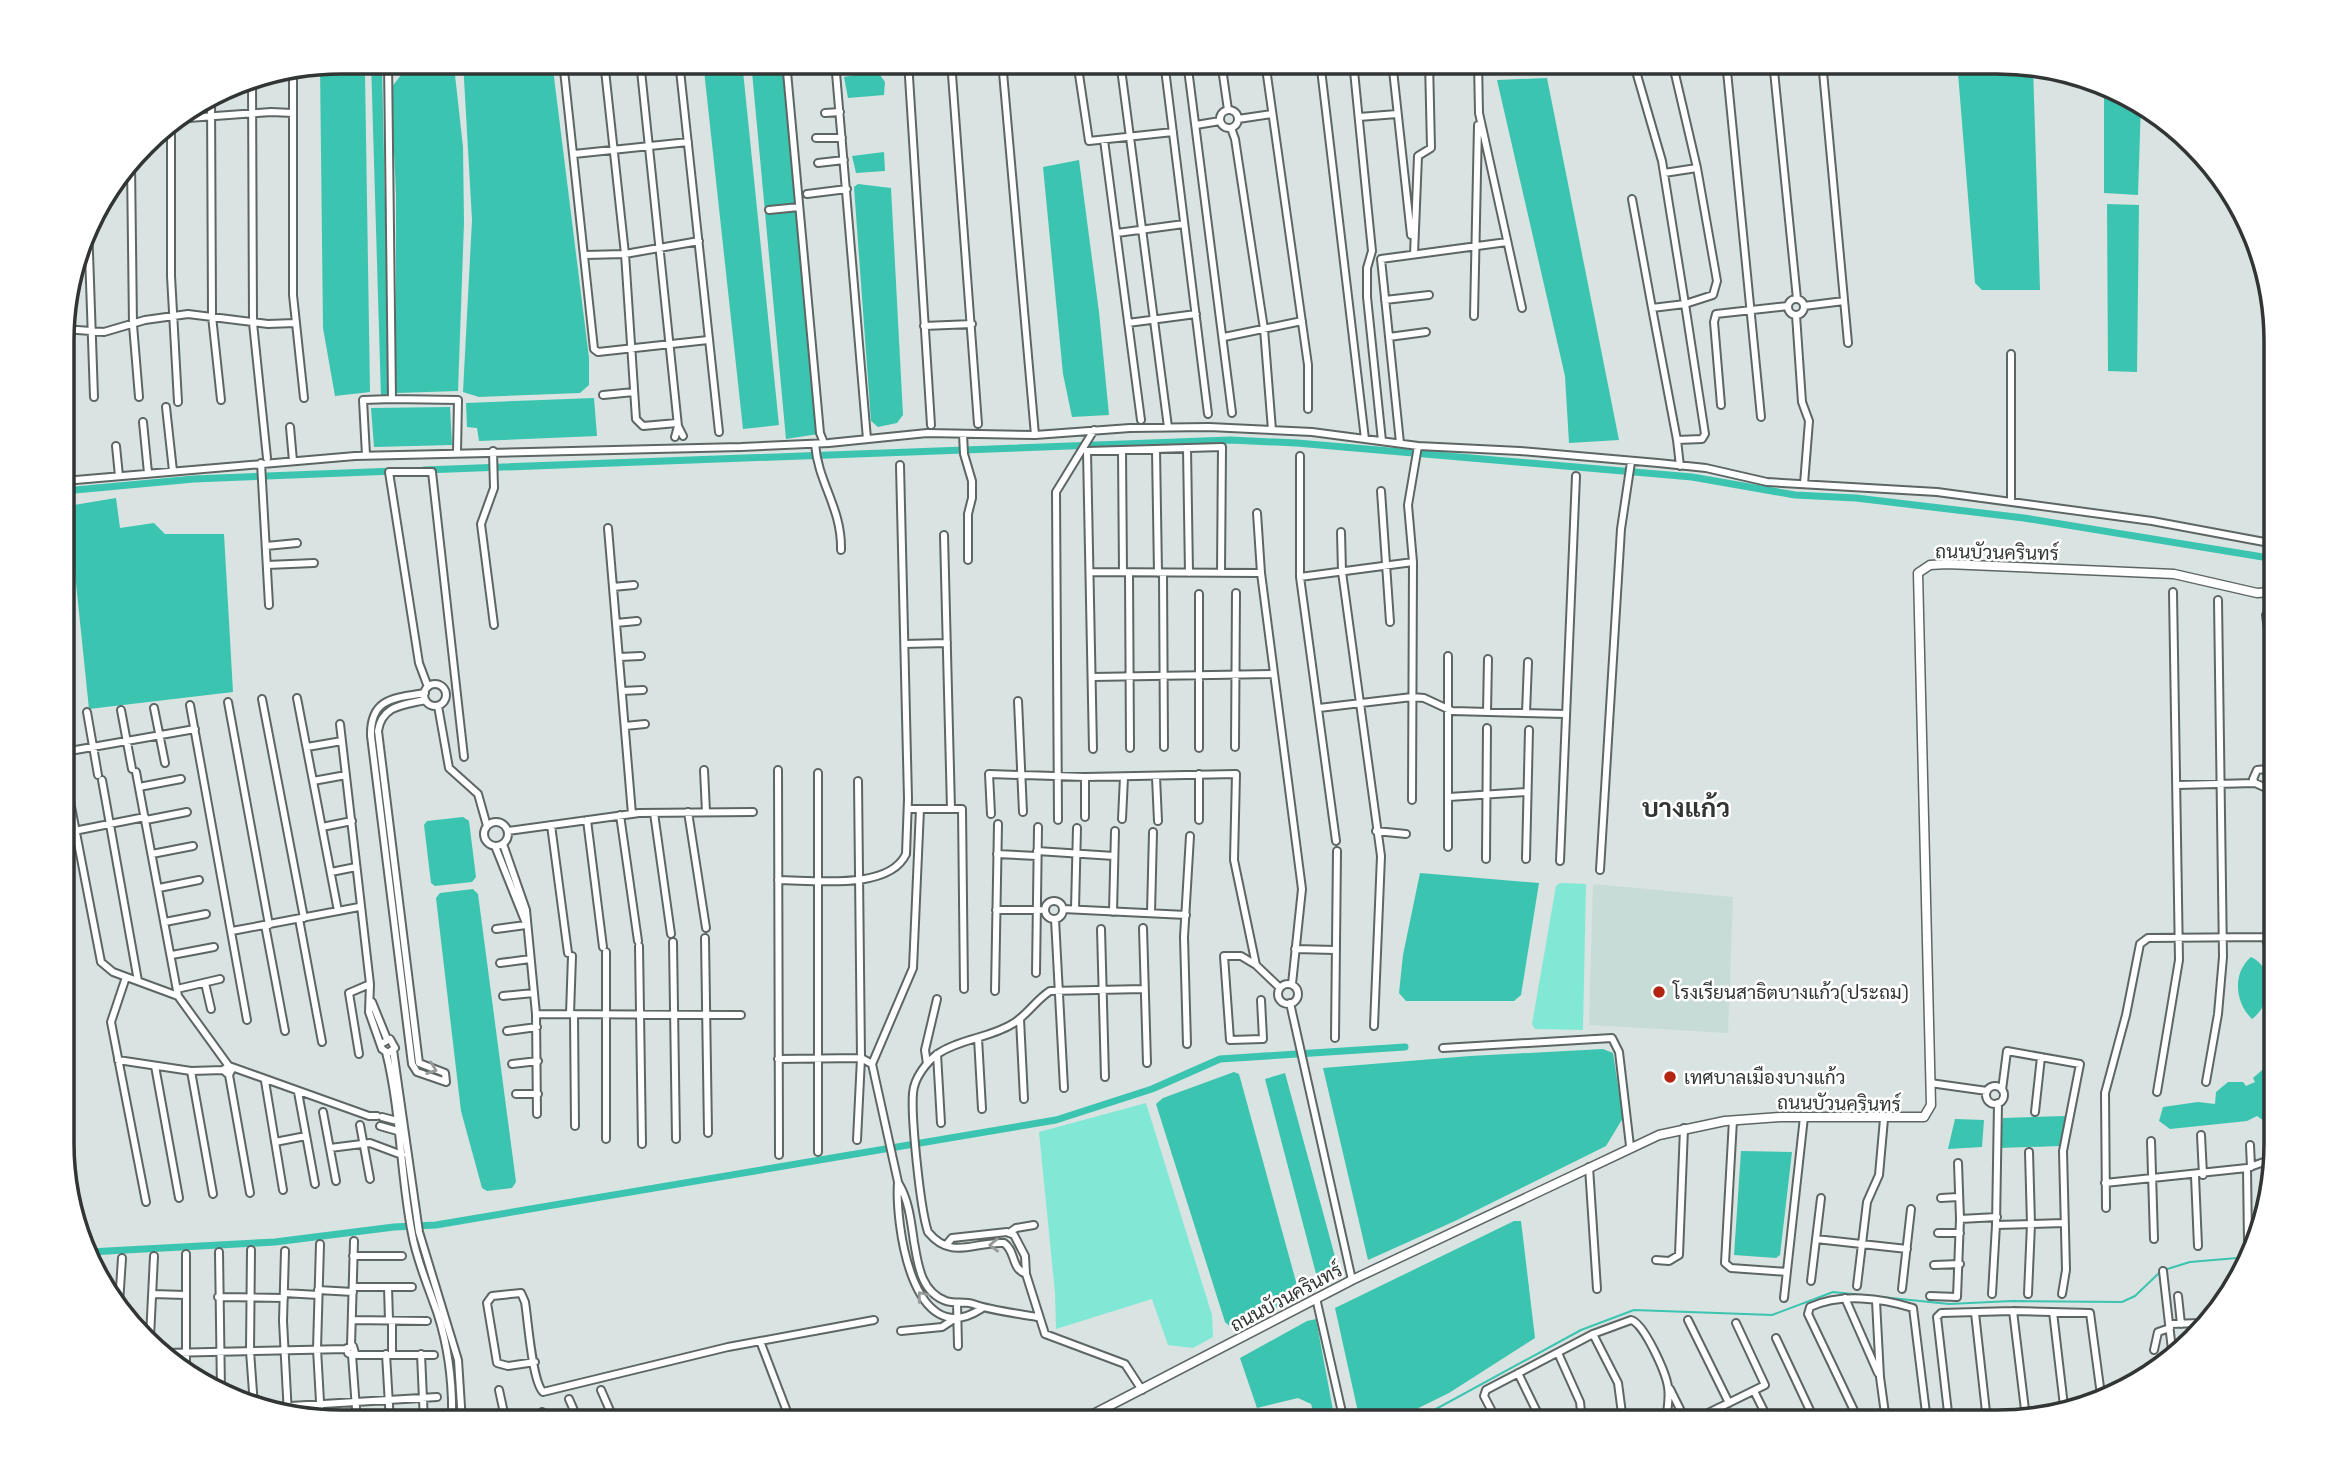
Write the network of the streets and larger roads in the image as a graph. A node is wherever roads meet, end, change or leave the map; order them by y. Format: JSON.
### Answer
{"nodes":[{"id":1,"x":388,"y":73,"type":"edge"},
{"id":2,"x":564,"y":73,"type":"edge"},
{"id":3,"x":605,"y":73,"type":"edge"},
{"id":4,"x":641,"y":73,"type":"edge"},
{"id":5,"x":680,"y":73,"type":"edge"},
{"id":6,"x":787,"y":73,"type":"edge"},
{"id":7,"x":836,"y":73,"type":"edge"},
{"id":8,"x":909,"y":73,"type":"edge"},
{"id":9,"x":951,"y":73,"type":"edge"},
{"id":10,"x":1003,"y":73,"type":"edge"},
{"id":11,"x":1078,"y":73,"type":"edge"},
{"id":12,"x":1122,"y":73,"type":"edge"},
{"id":13,"x":1166,"y":73,"type":"edge"},
{"id":14,"x":1189,"y":73,"type":"edge"},
{"id":15,"x":1223,"y":73,"type":"edge"},
{"id":16,"x":1267,"y":73,"type":"edge"},
{"id":17,"x":1322,"y":73,"type":"edge"},
{"id":18,"x":1354,"y":73,"type":"edge"},
{"id":19,"x":1393,"y":73,"type":"edge"},
{"id":20,"x":1429,"y":73,"type":"edge"},
{"id":21,"x":1478,"y":73,"type":"edge"},
{"id":22,"x":1636,"y":73,"type":"edge"},
{"id":23,"x":1675,"y":73,"type":"edge"},
{"id":24,"x":1727,"y":73,"type":"edge"},
{"id":25,"x":1774,"y":73,"type":"edge"},
{"id":26,"x":1823,"y":73,"type":"edge"},
{"id":27,"x":293,"y":78,"type":"edge"},
{"id":28,"x":252,"y":89,"type":"edge"},
{"id":29,"x":211,"y":107,"type":"edge"},
{"id":30,"x":1228,"y":110,"type":"junction"},
{"id":31,"x":840,"y":112,"type":"junction"},
{"id":32,"x":253,"y":113,"type":"junction"},
{"id":33,"x":293,"y":113,"type":"junction"},
{"id":34,"x":825,"y":113,"type":"dead end"},
{"id":35,"x":1479,"y":113,"type":"junction"},
{"id":36,"x":1272,"y":114,"type":"junction"},
{"id":37,"x":1397,"y":114,"type":"junction"},
{"id":38,"x":1359,"y":117,"type":"junction"},
{"id":39,"x":212,"y":118,"type":"junction"},
{"id":40,"x":1238,"y":118,"type":"junction"},
{"id":41,"x":192,"y":119,"type":"edge"},
{"id":42,"x":1220,"y":121,"type":"junction"},
{"id":43,"x":1196,"y":125,"type":"junction"},
{"id":44,"x":1231,"y":128,"type":"junction"},
{"id":45,"x":1173,"y":132,"type":"junction"},
{"id":46,"x":173,"y":133,"type":"edge"},
{"id":47,"x":1130,"y":137,"type":"junction"},
{"id":48,"x":816,"y":138,"type":"dead end"},
{"id":49,"x":842,"y":138,"type":"junction"},
{"id":50,"x":1104,"y":140,"type":"junction"},
{"id":51,"x":688,"y":142,"type":"junction"},
{"id":52,"x":650,"y":147,"type":"junction"},
{"id":53,"x":614,"y":152,"type":"junction"},
{"id":54,"x":574,"y":154,"type":"junction"},
{"id":55,"x":844,"y":160,"type":"junction"},
{"id":56,"x":817,"y":163,"type":"dead end"},
{"id":57,"x":1697,"y":167,"type":"junction"},
{"id":58,"x":1664,"y":173,"type":"junction"},
{"id":59,"x":131,"y":175,"type":"edge"},
{"id":60,"x":847,"y":189,"type":"junction"},
{"id":61,"x":807,"y":194,"type":"dead end"},
{"id":62,"x":1632,"y":199,"type":"dead end"},
{"id":63,"x":799,"y":207,"type":"junction"},
{"id":64,"x":768,"y":210,"type":"dead end"},
{"id":65,"x":1185,"y":224,"type":"junction"},
{"id":66,"x":1142,"y":229,"type":"junction"},
{"id":67,"x":1117,"y":233,"type":"junction"},
{"id":68,"x":699,"y":242,"type":"junction"},
{"id":69,"x":1507,"y":242,"type":"junction"},
{"id":70,"x":1475,"y":247,"type":"junction"},
{"id":71,"x":661,"y":248,"type":"junction"},
{"id":72,"x":89,"y":253,"type":"edge"},
{"id":73,"x":625,"y":254,"type":"junction"},
{"id":74,"x":1414,"y":254,"type":"junction"},
{"id":75,"x":585,"y":255,"type":"junction"},
{"id":76,"x":1429,"y":295,"type":"dead end"},
{"id":77,"x":1797,"y":299,"type":"junction"},
{"id":78,"x":1385,"y":300,"type":"junction"},
{"id":79,"x":1844,"y":301,"type":"junction"},
{"id":80,"x":1685,"y":304,"type":"junction"},
{"id":81,"x":1788,"y":306,"type":"junction"},
{"id":82,"x":1804,"y":306,"type":"junction"},
{"id":83,"x":1522,"y":308,"type":"dead end"},
{"id":84,"x":1652,"y":308,"type":"junction"},
{"id":85,"x":1753,"y":309,"type":"junction"},
{"id":86,"x":1196,"y":314,"type":"junction"},
{"id":87,"x":1796,"y":315,"type":"junction"},
{"id":88,"x":172,"y":316,"type":"junction"},
{"id":89,"x":212,"y":316,"type":"junction"},
{"id":90,"x":1474,"y":316,"type":"dead end"},
{"id":91,"x":1155,"y":320,"type":"junction"},
{"id":92,"x":1302,"y":321,"type":"junction"},
{"id":93,"x":253,"y":323,"type":"junction"},
{"id":94,"x":295,"y":323,"type":"junction"},
{"id":95,"x":1128,"y":323,"type":"junction"},
{"id":96,"x":972,"y":324,"type":"junction"},
{"id":97,"x":133,"y":325,"type":"junction"},
{"id":98,"x":925,"y":326,"type":"junction"},
{"id":99,"x":1264,"y":329,"type":"junction"},
{"id":100,"x":74,"y":330,"type":"edge"},
{"id":101,"x":90,"y":332,"type":"junction"},
{"id":102,"x":1426,"y":332,"type":"dead end"},
{"id":103,"x":1224,"y":337,"type":"junction"},
{"id":104,"x":1389,"y":337,"type":"junction"},
{"id":105,"x":708,"y":340,"type":"junction"},
{"id":106,"x":1847,"y":343,"type":"dead end"},
{"id":107,"x":670,"y":345,"type":"junction"},
{"id":108,"x":630,"y":348,"type":"junction"},
{"id":109,"x":2011,"y":354,"type":"dead end"},
{"id":110,"x":634,"y":392,"type":"junction"},
{"id":111,"x":603,"y":395,"type":"dead end"},
{"id":112,"x":93,"y":397,"type":"dead end"},
{"id":113,"x":139,"y":397,"type":"dead end"},
{"id":114,"x":304,"y":398,"type":"dead end"},
{"id":115,"x":220,"y":400,"type":"dead end"},
{"id":116,"x":392,"y":400,"type":"junction"},
{"id":117,"x":178,"y":402,"type":"dead end"},
{"id":118,"x":1721,"y":405,"type":"dead end"},
{"id":119,"x":166,"y":407,"type":"dead end"},
{"id":120,"x":1308,"y":409,"type":"dead end"},
{"id":121,"x":1232,"y":413,"type":"dead end"},
{"id":122,"x":1208,"y":414,"type":"dead end"},
{"id":123,"x":1760,"y":417,"type":"dead end"},
{"id":124,"x":1141,"y":420,"type":"dead end"},
{"id":125,"x":143,"y":422,"type":"dead end"},
{"id":126,"x":678,"y":424,"type":"junction"},
{"id":127,"x":978,"y":424,"type":"dead end"},
{"id":128,"x":931,"y":425,"type":"dead end"},
{"id":129,"x":290,"y":427,"type":"dead end"},
{"id":130,"x":1168,"y":427,"type":"junction"},
{"id":131,"x":1272,"y":429,"type":"junction"},
{"id":132,"x":1094,"y":430,"type":"junction"},
{"id":133,"x":719,"y":432,"type":"dead end"},
{"id":134,"x":1035,"y":435,"type":"junction"},
{"id":135,"x":867,"y":439,"type":"junction"},
{"id":136,"x":1366,"y":439,"type":"junction"},
{"id":137,"x":1677,"y":440,"type":"junction"},
{"id":138,"x":963,"y":441,"type":"junction"},
{"id":139,"x":1382,"y":441,"type":"junction"},
{"id":140,"x":679,"y":442,"type":"junction"},
{"id":141,"x":824,"y":443,"type":"junction"},
{"id":142,"x":1400,"y":443,"type":"junction"},
{"id":143,"x":116,"y":446,"type":"dead end"},
{"id":144,"x":1187,"y":448,"type":"junction"},
{"id":145,"x":1156,"y":449,"type":"junction"},
{"id":146,"x":1418,"y":449,"type":"junction"},
{"id":147,"x":1122,"y":450,"type":"junction"},
{"id":148,"x":816,"y":451,"type":"junction"},
{"id":149,"x":457,"y":452,"type":"junction"},
{"id":150,"x":493,"y":453,"type":"junction"},
{"id":151,"x":366,"y":455,"type":"junction"},
{"id":152,"x":1300,"y":456,"type":"dead end"},
{"id":153,"x":264,"y":460,"type":"junction"},
{"id":154,"x":293,"y":461,"type":"junction"},
{"id":155,"x":1631,"y":462,"type":"junction"},
{"id":156,"x":900,"y":465,"type":"dead end"},
{"id":157,"x":1680,"y":466,"type":"junction"},
{"id":158,"x":173,"y":471,"type":"junction"},
{"id":159,"x":148,"y":473,"type":"junction"},
{"id":160,"x":119,"y":476,"type":"junction"},
{"id":161,"x":1576,"y":476,"type":"dead end"},
{"id":162,"x":74,"y":480,"type":"edge"},
{"id":163,"x":1804,"y":484,"type":"junction"},
{"id":164,"x":1381,"y":491,"type":"dead end"},
{"id":165,"x":2011,"y":502,"type":"junction"},
{"id":166,"x":1256,"y":513,"type":"dead end"},
{"id":167,"x":608,"y":528,"type":"dead end"},
{"id":168,"x":1341,"y":532,"type":"dead end"},
{"id":169,"x":944,"y":535,"type":"dead end"},
{"id":170,"x":2264,"y":542,"type":"edge"},
{"id":171,"x":297,"y":543,"type":"dead end"},
{"id":172,"x":266,"y":546,"type":"junction"},
{"id":173,"x":841,"y":550,"type":"dead end"},
{"id":174,"x":968,"y":560,"type":"dead end"},
{"id":175,"x":1413,"y":562,"type":"junction"},
{"id":176,"x":314,"y":563,"type":"dead end"},
{"id":177,"x":267,"y":565,"type":"junction"},
{"id":178,"x":1385,"y":566,"type":"junction"},
{"id":179,"x":1090,"y":572,"type":"junction"},
{"id":180,"x":1342,"y":572,"type":"junction"},
{"id":181,"x":1126,"y":573,"type":"junction"},
{"id":182,"x":1160,"y":573,"type":"junction"},
{"id":183,"x":1189,"y":573,"type":"junction"},
{"id":184,"x":1221,"y":573,"type":"junction"},
{"id":185,"x":1261,"y":573,"type":"junction"},
{"id":186,"x":1300,"y":577,"type":"junction"},
{"id":187,"x":634,"y":585,"type":"dead end"},
{"id":188,"x":613,"y":587,"type":"junction"},
{"id":189,"x":2173,"y":592,"type":"dead end"},
{"id":190,"x":2264,"y":592,"type":"edge"},
{"id":191,"x":1236,"y":593,"type":"dead end"},
{"id":192,"x":1199,"y":594,"type":"dead end"},
{"id":193,"x":2218,"y":600,"type":"dead end"},
{"id":194,"x":269,"y":605,"type":"dead end"},
{"id":195,"x":637,"y":621,"type":"dead end"},
{"id":196,"x":1390,"y":622,"type":"dead end"},
{"id":197,"x":616,"y":623,"type":"junction"},
{"id":198,"x":494,"y":625,"type":"dead end"},
{"id":199,"x":947,"y":643,"type":"junction"},
{"id":200,"x":905,"y":645,"type":"junction"},
{"id":201,"x":641,"y":656,"type":"dead end"},
{"id":202,"x":1448,"y":656,"type":"dead end"},
{"id":203,"x":619,"y":657,"type":"junction"},
{"id":204,"x":1488,"y":659,"type":"dead end"},
{"id":205,"x":1528,"y":662,"type":"dead end"},
{"id":206,"x":1236,"y":674,"type":"junction"},
{"id":207,"x":1274,"y":674,"type":"junction"},
{"id":208,"x":1199,"y":675,"type":"junction"},
{"id":209,"x":1129,"y":676,"type":"junction"},
{"id":210,"x":1164,"y":676,"type":"junction"},
{"id":211,"x":1092,"y":677,"type":"junction"},
{"id":212,"x":643,"y":690,"type":"dead end"},
{"id":213,"x":622,"y":691,"type":"junction"},
{"id":214,"x":426,"y":693,"type":"junction"},
{"id":215,"x":1412,"y":697,"type":"junction"},
{"id":216,"x":298,"y":698,"type":"dead end"},
{"id":217,"x":262,"y":699,"type":"dead end"},
{"id":218,"x":1018,"y":701,"type":"dead end"},
{"id":219,"x":228,"y":702,"type":"dead end"},
{"id":220,"x":1358,"y":703,"type":"junction"},
{"id":221,"x":190,"y":705,"type":"dead end"},
{"id":222,"x":438,"y":706,"type":"junction"},
{"id":223,"x":154,"y":708,"type":"dead end"},
{"id":224,"x":1319,"y":708,"type":"junction"},
{"id":225,"x":121,"y":710,"type":"dead end"},
{"id":226,"x":1449,"y":710,"type":"junction"},
{"id":227,"x":87,"y":712,"type":"dead end"},
{"id":228,"x":1487,"y":712,"type":"junction"},
{"id":229,"x":1527,"y":713,"type":"junction"},
{"id":230,"x":1566,"y":714,"type":"junction"},
{"id":231,"x":340,"y":724,"type":"dead end"},
{"id":232,"x":645,"y":724,"type":"dead end"},
{"id":233,"x":625,"y":726,"type":"junction"},
{"id":234,"x":1487,"y":728,"type":"dead end"},
{"id":235,"x":195,"y":729,"type":"junction"},
{"id":236,"x":1529,"y":730,"type":"dead end"},
{"id":237,"x":159,"y":735,"type":"junction"},
{"id":238,"x":371,"y":737,"type":"junction"},
{"id":239,"x":379,"y":737,"type":"junction"},
{"id":240,"x":127,"y":740,"type":"junction"},
{"id":241,"x":342,"y":741,"type":"junction"},
{"id":242,"x":93,"y":747,"type":"junction"},
{"id":243,"x":307,"y":747,"type":"junction"},
{"id":244,"x":1164,"y":747,"type":"dead end"},
{"id":245,"x":1236,"y":747,"type":"dead end"},
{"id":246,"x":1130,"y":748,"type":"dead end"},
{"id":247,"x":1199,"y":748,"type":"dead end"},
{"id":248,"x":1093,"y":749,"type":"dead end"},
{"id":249,"x":74,"y":750,"type":"edge"},
{"id":250,"x":464,"y":757,"type":"dead end"},
{"id":251,"x":165,"y":763,"type":"dead end"},
{"id":252,"x":704,"y":769,"type":"dead end"},
{"id":253,"x":2264,"y":769,"type":"edge"},
{"id":254,"x":778,"y":770,"type":"dead end"},
{"id":255,"x":818,"y":773,"type":"dead end"},
{"id":256,"x":1199,"y":774,"type":"junction"},
{"id":257,"x":346,"y":775,"type":"junction"},
{"id":258,"x":1021,"y":775,"type":"junction"},
{"id":259,"x":1058,"y":776,"type":"junction"},
{"id":260,"x":1124,"y":776,"type":"junction"},
{"id":261,"x":1085,"y":777,"type":"junction"},
{"id":262,"x":1156,"y":777,"type":"junction"},
{"id":263,"x":181,"y":779,"type":"dead end"},
{"id":264,"x":858,"y":781,"type":"dead end"},
{"id":265,"x":313,"y":782,"type":"junction"},
{"id":266,"x":2264,"y":782,"type":"edge"},
{"id":267,"x":2255,"y":783,"type":"junction"},
{"id":268,"x":2178,"y":785,"type":"junction"},
{"id":269,"x":2221,"y":786,"type":"junction"},
{"id":270,"x":139,"y":787,"type":"junction"},
{"id":271,"x":1527,"y":792,"type":"junction"},
{"id":272,"x":1486,"y":795,"type":"junction"},
{"id":273,"x":1449,"y":797,"type":"junction"},
{"id":274,"x":1412,"y":800,"type":"dead end"},
{"id":275,"x":908,"y":809,"type":"junction"},
{"id":276,"x":920,"y":809,"type":"junction"},
{"id":277,"x":951,"y":809,"type":"junction"},
{"id":278,"x":384,"y":810,"type":"junction"},
{"id":279,"x":187,"y":812,"type":"dead end"},
{"id":280,"x":688,"y":812,"type":"junction"},
{"id":281,"x":706,"y":812,"type":"junction"},
{"id":282,"x":753,"y":812,"type":"dead end"},
{"id":283,"x":1023,"y":812,"type":"dead end"},
{"id":284,"x":654,"y":813,"type":"junction"},
{"id":285,"x":632,"y":814,"type":"junction"},
{"id":286,"x":991,"y":814,"type":"dead end"},
{"id":287,"x":620,"y":815,"type":"junction"},
{"id":288,"x":1085,"y":817,"type":"dead end"},
{"id":289,"x":145,"y":819,"type":"junction"},
{"id":290,"x":1122,"y":819,"type":"dead end"},
{"id":291,"x":587,"y":820,"type":"junction"},
{"id":292,"x":1058,"y":820,"type":"dead end"},
{"id":293,"x":1199,"y":820,"type":"dead end"},
{"id":294,"x":352,"y":821,"type":"junction"},
{"id":295,"x":1158,"y":821,"type":"dead end"},
{"id":296,"x":110,"y":824,"type":"junction"},
{"id":297,"x":998,"y":824,"type":"dead end"},
{"id":298,"x":551,"y":825,"type":"junction"},
{"id":299,"x":487,"y":826,"type":"junction"},
{"id":300,"x":322,"y":827,"type":"junction"},
{"id":301,"x":1038,"y":827,"type":"dead end"},
{"id":302,"x":1077,"y":828,"type":"dead end"},
{"id":303,"x":74,"y":831,"type":"joint"},
{"id":304,"x":508,"y":831,"type":"junction"},
{"id":305,"x":1115,"y":831,"type":"dead end"},
{"id":306,"x":1376,"y":831,"type":"junction"},
{"id":307,"x":1153,"y":832,"type":"dead end"},
{"id":308,"x":1406,"y":834,"type":"dead end"},
{"id":309,"x":1190,"y":836,"type":"dead end"},
{"id":310,"x":1336,"y":841,"type":"dead end"},
{"id":311,"x":503,"y":844,"type":"junction"},
{"id":312,"x":193,"y":846,"type":"dead end"},
{"id":313,"x":495,"y":846,"type":"junction"},
{"id":314,"x":1448,"y":847,"type":"dead end"},
{"id":315,"x":1337,"y":851,"type":"dead end"},
{"id":316,"x":1037,"y":853,"type":"junction"},
{"id":317,"x":152,"y":854,"type":"junction"},
{"id":318,"x":997,"y":854,"type":"junction"},
{"id":319,"x":1077,"y":855,"type":"junction"},
{"id":320,"x":1114,"y":856,"type":"junction"},
{"id":321,"x":1486,"y":859,"type":"dead end"},
{"id":322,"x":1526,"y":859,"type":"dead end"},
{"id":323,"x":1560,"y":861,"type":"dead end"},
{"id":324,"x":356,"y":867,"type":"junction"},
{"id":325,"x":1600,"y":870,"type":"dead end"},
{"id":326,"x":331,"y":872,"type":"junction"},
{"id":327,"x":511,"y":876,"type":"junction"},
{"id":328,"x":200,"y":880,"type":"dead end"},
{"id":329,"x":778,"y":880,"type":"junction"},
{"id":330,"x":818,"y":880,"type":"junction"},
{"id":331,"x":857,"y":880,"type":"junction"},
{"id":332,"x":159,"y":888,"type":"junction"},
{"id":333,"x":359,"y":907,"type":"junction"},
{"id":334,"x":1063,"y":909,"type":"junction"},
{"id":335,"x":1075,"y":909,"type":"junction"},
{"id":336,"x":996,"y":910,"type":"junction"},
{"id":337,"x":1041,"y":910,"type":"junction"},
{"id":338,"x":338,"y":911,"type":"junction"},
{"id":339,"x":1113,"y":912,"type":"junction"},
{"id":340,"x":206,"y":914,"type":"dead end"},
{"id":341,"x":1151,"y":914,"type":"junction"},
{"id":342,"x":1186,"y":915,"type":"junction"},
{"id":343,"x":301,"y":918,"type":"junction"},
{"id":344,"x":1055,"y":919,"type":"junction"},
{"id":345,"x":165,"y":922,"type":"junction"},
{"id":346,"x":526,"y":923,"type":"junction"},
{"id":347,"x":267,"y":925,"type":"junction"},
{"id":348,"x":706,"y":928,"type":"dead end"},
{"id":349,"x":1143,"y":928,"type":"dead end"},
{"id":350,"x":496,"y":929,"type":"dead end"},
{"id":351,"x":1101,"y":929,"type":"dead end"},
{"id":352,"x":232,"y":931,"type":"junction"},
{"id":353,"x":671,"y":934,"type":"dead end"},
{"id":354,"x":2222,"y":935,"type":"junction"},
{"id":355,"x":2179,"y":937,"type":"junction"},
{"id":356,"x":2264,"y":937,"type":"edge"},
{"id":357,"x":705,"y":938,"type":"dead end"},
{"id":358,"x":673,"y":942,"type":"dead end"},
{"id":359,"x":214,"y":947,"type":"dead end"},
{"id":360,"x":1295,"y":949,"type":"junction"},
{"id":361,"x":1335,"y":950,"type":"junction"},
{"id":362,"x":172,"y":955,"type":"junction"},
{"id":363,"x":530,"y":959,"type":"junction"},
{"id":364,"x":500,"y":963,"type":"dead end"},
{"id":365,"x":1256,"y":965,"type":"junction"},
{"id":366,"x":1036,"y":973,"type":"dead end"},
{"id":367,"x":126,"y":976,"type":"junction"},
{"id":368,"x":220,"y":979,"type":"dead end"},
{"id":369,"x":138,"y":981,"type":"junction"},
{"id":370,"x":205,"y":983,"type":"junction"},
{"id":371,"x":370,"y":984,"type":"junction"},
{"id":372,"x":1292,"y":984,"type":"junction"},
{"id":373,"x":1279,"y":988,"type":"junction"},
{"id":374,"x":964,"y":989,"type":"dead end"},
{"id":375,"x":1059,"y":989,"type":"junction"},
{"id":376,"x":1102,"y":989,"type":"junction"},
{"id":377,"x":1144,"y":989,"type":"junction"},
{"id":378,"x":995,"y":991,"type":"dead end"},
{"id":379,"x":177,"y":992,"type":"junction"},
{"id":380,"x":534,"y":993,"type":"junction"},
{"id":381,"x":503,"y":996,"type":"dead end"},
{"id":382,"x":937,"y":999,"type":"dead end"},
{"id":383,"x":1261,"y":1000,"type":"dead end"},
{"id":384,"x":1290,"y":1003,"type":"junction"},
{"id":385,"x":211,"y":1009,"type":"dead end"},
{"id":386,"x":537,"y":1014,"type":"junction"},
{"id":387,"x":572,"y":1014,"type":"junction"},
{"id":388,"x":606,"y":1014,"type":"junction"},
{"id":389,"x":640,"y":1014,"type":"junction"},
{"id":390,"x":674,"y":1014,"type":"junction"},
{"id":391,"x":707,"y":1015,"type":"junction"},
{"id":392,"x":741,"y":1015,"type":"dead end"},
{"id":393,"x":1020,"y":1019,"type":"junction"},
{"id":394,"x":247,"y":1020,"type":"dead end"},
{"id":395,"x":1374,"y":1026,"type":"dead end"},
{"id":396,"x":537,"y":1027,"type":"junction"},
{"id":397,"x":285,"y":1031,"type":"dead end"},
{"id":398,"x":507,"y":1031,"type":"dead end"},
{"id":399,"x":413,"y":1035,"type":"junction"},
{"id":400,"x":978,"y":1038,"type":"junction"},
{"id":401,"x":1335,"y":1038,"type":"dead end"},
{"id":402,"x":322,"y":1042,"type":"dead end"},
{"id":403,"x":1187,"y":1044,"type":"dead end"},
{"id":404,"x":388,"y":1045,"type":"junction"},
{"id":405,"x":1443,"y":1048,"type":"dead end"},
{"id":406,"x":359,"y":1054,"type":"dead end"},
{"id":407,"x":937,"y":1054,"type":"junction"},
{"id":408,"x":2041,"y":1057,"type":"junction"},
{"id":409,"x":861,"y":1058,"type":"junction"},
{"id":410,"x":778,"y":1059,"type":"junction"},
{"id":411,"x":817,"y":1059,"type":"junction"},
{"id":412,"x":118,"y":1060,"type":"junction"},
{"id":413,"x":538,"y":1061,"type":"junction"},
{"id":414,"x":1147,"y":1063,"type":"dead end"},
{"id":415,"x":513,"y":1064,"type":"dead end"},
{"id":416,"x":872,"y":1064,"type":"junction"},
{"id":417,"x":927,"y":1064,"type":"junction"},
{"id":418,"x":155,"y":1066,"type":"junction"},
{"id":419,"x":228,"y":1070,"type":"junction"},
{"id":420,"x":191,"y":1071,"type":"junction"},
{"id":421,"x":1105,"y":1077,"type":"dead end"},
{"id":422,"x":265,"y":1081,"type":"junction"},
{"id":423,"x":2206,"y":1082,"type":"dead end"},
{"id":424,"x":1930,"y":1083,"type":"junction"},
{"id":425,"x":1065,"y":1088,"type":"dead end"},
{"id":426,"x":2002,"y":1090,"type":"junction"},
{"id":427,"x":298,"y":1091,"type":"junction"},
{"id":428,"x":1987,"y":1091,"type":"junction"},
{"id":429,"x":2157,"y":1092,"type":"dead end"},
{"id":430,"x":516,"y":1094,"type":"dead end"},
{"id":431,"x":538,"y":1094,"type":"junction"},
{"id":432,"x":1024,"y":1099,"type":"dead end"},
{"id":433,"x":1998,"y":1103,"type":"junction"},
{"id":434,"x":982,"y":1109,"type":"dead end"},
{"id":435,"x":323,"y":1112,"type":"dead end"},
{"id":436,"x":2035,"y":1112,"type":"dead end"},
{"id":437,"x":537,"y":1114,"type":"dead end"},
{"id":438,"x":1804,"y":1117,"type":"junction"},
{"id":439,"x":1885,"y":1119,"type":"junction"},
{"id":440,"x":377,"y":1120,"type":"junction"},
{"id":441,"x":1733,"y":1120,"type":"junction"},
{"id":442,"x":402,"y":1122,"type":"junction"},
{"id":443,"x":941,"y":1124,"type":"dead end"},
{"id":444,"x":360,"y":1125,"type":"dead end"},
{"id":445,"x":575,"y":1126,"type":"dead end"},
{"id":446,"x":1684,"y":1128,"type":"junction"},
{"id":447,"x":403,"y":1132,"type":"junction"},
{"id":448,"x":708,"y":1133,"type":"dead end"},
{"id":449,"x":2200,"y":1135,"type":"dead end"},
{"id":450,"x":306,"y":1136,"type":"junction"},
{"id":451,"x":606,"y":1139,"type":"dead end"},
{"id":452,"x":676,"y":1139,"type":"dead end"},
{"id":453,"x":856,"y":1140,"type":"dead end"},
{"id":454,"x":2151,"y":1141,"type":"dead end"},
{"id":455,"x":275,"y":1142,"type":"junction"},
{"id":456,"x":363,"y":1143,"type":"junction"},
{"id":457,"x":642,"y":1144,"type":"dead end"},
{"id":458,"x":2250,"y":1145,"type":"dead end"},
{"id":459,"x":1630,"y":1146,"type":"junction"},
{"id":460,"x":330,"y":1148,"type":"junction"},
{"id":461,"x":818,"y":1152,"type":"dead end"},
{"id":462,"x":2029,"y":1152,"type":"dead end"},
{"id":463,"x":402,"y":1155,"type":"junction"},
{"id":464,"x":779,"y":1155,"type":"dead end"},
{"id":465,"x":2263,"y":1162,"type":"edge"},
{"id":466,"x":1958,"y":1163,"type":"dead end"},
{"id":467,"x":1589,"y":1165,"type":"junction"},
{"id":468,"x":2249,"y":1168,"type":"junction"},
{"id":469,"x":2199,"y":1175,"type":"junction"},
{"id":470,"x":2152,"y":1177,"type":"junction"},
{"id":471,"x":370,"y":1179,"type":"dead end"},
{"id":472,"x":336,"y":1181,"type":"dead end"},
{"id":473,"x":898,"y":1182,"type":"junction"},
{"id":474,"x":2105,"y":1183,"type":"junction"},
{"id":475,"x":315,"y":1184,"type":"dead end"},
{"id":476,"x":283,"y":1190,"type":"dead end"},
{"id":477,"x":250,"y":1193,"type":"dead end"},
{"id":478,"x":213,"y":1194,"type":"dead end"},
{"id":479,"x":1958,"y":1197,"type":"junction"},
{"id":480,"x":179,"y":1198,"type":"dead end"},
{"id":481,"x":1821,"y":1198,"type":"dead end"},
{"id":482,"x":1941,"y":1198,"type":"dead end"},
{"id":483,"x":146,"y":1202,"type":"dead end"},
{"id":484,"x":2106,"y":1208,"type":"dead end"},
{"id":485,"x":1911,"y":1209,"type":"dead end"},
{"id":486,"x":412,"y":1211,"type":"junction"},
{"id":487,"x":1960,"y":1219,"type":"junction"},
{"id":488,"x":1997,"y":1221,"type":"junction"},
{"id":489,"x":2064,"y":1223,"type":"junction"},
{"id":490,"x":2031,"y":1224,"type":"junction"},
{"id":491,"x":1034,"y":1225,"type":"dead end"},
{"id":492,"x":2248,"y":1230,"type":"edge"},
{"id":493,"x":415,"y":1233,"type":"junction"},
{"id":494,"x":1009,"y":1233,"type":"junction"},
{"id":495,"x":1938,"y":1233,"type":"dead end"},
{"id":496,"x":1960,"y":1233,"type":"junction"},
{"id":497,"x":1816,"y":1239,"type":"junction"},
{"id":498,"x":2154,"y":1239,"type":"dead end"},
{"id":499,"x":354,"y":1241,"type":"dead end"},
{"id":500,"x":320,"y":1244,"type":"dead end"},
{"id":501,"x":947,"y":1244,"type":"junction"},
{"id":502,"x":1861,"y":1245,"type":"junction"},
{"id":503,"x":2198,"y":1246,"type":"dead end"},
{"id":504,"x":1907,"y":1249,"type":"junction"},
{"id":505,"x":251,"y":1250,"type":"dead end"},
{"id":506,"x":1022,"y":1250,"type":"junction"},
{"id":507,"x":285,"y":1251,"type":"dead end"},
{"id":508,"x":219,"y":1252,"type":"dead end"},
{"id":509,"x":186,"y":1254,"type":"dead end"},
{"id":510,"x":1011,"y":1254,"type":"junction"},
{"id":511,"x":154,"y":1256,"type":"dead end"},
{"id":512,"x":353,"y":1256,"type":"junction"},
{"id":513,"x":402,"y":1256,"type":"dead end"},
{"id":514,"x":122,"y":1258,"type":"dead end"},
{"id":515,"x":1656,"y":1260,"type":"dead end"},
{"id":516,"x":1960,"y":1264,"type":"junction"},
{"id":517,"x":919,"y":1265,"type":"junction"},
{"id":518,"x":1934,"y":1265,"type":"dead end"},
{"id":519,"x":908,"y":1268,"type":"junction"},
{"id":520,"x":2163,"y":1271,"type":"dead end"},
{"id":521,"x":1787,"y":1272,"type":"junction"},
{"id":522,"x":1026,"y":1274,"type":"junction"},
{"id":523,"x":1352,"y":1280,"type":"junction"},
{"id":524,"x":1811,"y":1281,"type":"dead end"},
{"id":525,"x":1857,"y":1286,"type":"dead end"},
{"id":526,"x":388,"y":1287,"type":"junction"},
{"id":527,"x":412,"y":1287,"type":"dead end"},
{"id":528,"x":353,"y":1289,"type":"junction"},
{"id":529,"x":1597,"y":1289,"type":"dead end"},
{"id":530,"x":1902,"y":1289,"type":"dead end"},
{"id":531,"x":120,"y":1292,"type":"edge"},
{"id":532,"x":318,"y":1292,"type":"junction"},
{"id":533,"x":153,"y":1294,"type":"junction"},
{"id":534,"x":1993,"y":1294,"type":"dead end"},
{"id":535,"x":2028,"y":1294,"type":"dead end"},
{"id":536,"x":2062,"y":1294,"type":"dead end"},
{"id":537,"x":185,"y":1295,"type":"junction"},
{"id":538,"x":251,"y":1296,"type":"junction"},
{"id":539,"x":284,"y":1296,"type":"junction"},
{"id":540,"x":1930,"y":1296,"type":"dead end"},
{"id":541,"x":2178,"y":1296,"type":"dead end"},
{"id":542,"x":218,"y":1297,"type":"junction"},
{"id":543,"x":1316,"y":1297,"type":"junction"},
{"id":544,"x":1784,"y":1298,"type":"dead end"},
{"id":545,"x":1845,"y":1298,"type":"junction"},
{"id":546,"x":1876,"y":1301,"type":"junction"},
{"id":547,"x":957,"y":1303,"type":"junction"},
{"id":548,"x":981,"y":1310,"type":"junction"},
{"id":549,"x":2013,"y":1311,"type":"junction"},
{"id":550,"x":1975,"y":1312,"type":"junction"},
{"id":551,"x":2053,"y":1312,"type":"junction"},
{"id":552,"x":957,"y":1317,"type":"junction"},
{"id":553,"x":1037,"y":1317,"type":"junction"},
{"id":554,"x":352,"y":1320,"type":"junction"},
{"id":555,"x":390,"y":1320,"type":"junction"},
{"id":556,"x":874,"y":1320,"type":"dead end"},
{"id":557,"x":1688,"y":1320,"type":"dead end"},
{"id":558,"x":427,"y":1321,"type":"dead end"},
{"id":559,"x":1736,"y":1322,"type":"dead end"},
{"id":560,"x":2192,"y":1323,"type":"edge"},
{"id":561,"x":2181,"y":1324,"type":"junction"},
{"id":562,"x":2170,"y":1326,"type":"junction"},
{"id":563,"x":151,"y":1329,"type":"edge"},
{"id":564,"x":901,"y":1331,"type":"dead end"},
{"id":565,"x":1593,"y":1334,"type":"junction"},
{"id":566,"x":1776,"y":1338,"type":"dead end"},
{"id":567,"x":760,"y":1341,"type":"junction"},
{"id":568,"x":2171,"y":1343,"type":"edge"},
{"id":569,"x":958,"y":1346,"type":"dead end"},
{"id":570,"x":317,"y":1349,"type":"junction"},
{"id":571,"x":284,"y":1350,"type":"junction"},
{"id":572,"x":2154,"y":1350,"type":"dead end"},
{"id":573,"x":250,"y":1351,"type":"junction"},
{"id":574,"x":351,"y":1351,"type":"junction"},
{"id":575,"x":176,"y":1352,"type":"edge"},
{"id":576,"x":184,"y":1352,"type":"junction"},
{"id":577,"x":219,"y":1352,"type":"junction"},
{"id":578,"x":1558,"y":1353,"type":"junction"},
{"id":579,"x":389,"y":1354,"type":"junction"},
{"id":580,"x":421,"y":1354,"type":"junction"},
{"id":581,"x":433,"y":1355,"type":"dead end"},
{"id":582,"x":185,"y":1359,"type":"edge"},
{"id":583,"x":457,"y":1360,"type":"junction"},
{"id":584,"x":448,"y":1362,"type":"junction"},
{"id":585,"x":534,"y":1362,"type":"junction"},
{"id":586,"x":1518,"y":1373,"type":"junction"},
{"id":587,"x":1880,"y":1377,"type":"junction"},
{"id":588,"x":220,"y":1381,"type":"edge"},
{"id":589,"x":1668,"y":1386,"type":"junction"},
{"id":590,"x":2100,"y":1388,"type":"edge"},
{"id":591,"x":499,"y":1390,"type":"dead end"},
{"id":592,"x":601,"y":1390,"type":"dead end"},
{"id":593,"x":1142,"y":1390,"type":"junction"},
{"id":594,"x":1754,"y":1391,"type":"junction"},
{"id":595,"x":255,"y":1395,"type":"edge"},
{"id":596,"x":437,"y":1397,"type":"dead end"},
{"id":597,"x":423,"y":1398,"type":"junction"},
{"id":598,"x":569,"y":1399,"type":"dead end"},
{"id":599,"x":2063,"y":1400,"type":"edge"},
{"id":600,"x":389,"y":1401,"type":"junction"},
{"id":601,"x":287,"y":1403,"type":"edge"},
{"id":602,"x":1729,"y":1403,"type":"junction"},
{"id":603,"x":356,"y":1404,"type":"junction"},
{"id":604,"x":320,"y":1405,"type":"junction"},
{"id":605,"x":298,"y":1406,"type":"edge"},
{"id":606,"x":1718,"y":1408,"type":"joint"},
{"id":607,"x":2025,"y":1408,"type":"edge"},
{"id":608,"x":320,"y":1409,"type":"edge"},
{"id":609,"x":356,"y":1410,"type":"edge"},
{"id":610,"x":389,"y":1410,"type":"edge"},
{"id":611,"x":424,"y":1410,"type":"edge"},
{"id":612,"x":451,"y":1410,"type":"edge"},
{"id":613,"x":461,"y":1410,"type":"edge"},
{"id":614,"x":504,"y":1410,"type":"edge"},
{"id":615,"x":574,"y":1410,"type":"edge"},
{"id":616,"x":610,"y":1410,"type":"edge"},
{"id":617,"x":786,"y":1410,"type":"edge"},
{"id":618,"x":1103,"y":1410,"type":"edge"},
{"id":619,"x":1342,"y":1410,"type":"edge"},
{"id":620,"x":1492,"y":1410,"type":"edge"},
{"id":621,"x":1536,"y":1410,"type":"edge"},
{"id":622,"x":1581,"y":1410,"type":"edge"},
{"id":623,"x":1622,"y":1410,"type":"edge"},
{"id":624,"x":1667,"y":1410,"type":"edge"},
{"id":625,"x":1680,"y":1410,"type":"edge"},
{"id":626,"x":1714,"y":1410,"type":"edge"},
{"id":627,"x":1764,"y":1410,"type":"edge"},
{"id":628,"x":1810,"y":1410,"type":"edge"},
{"id":629,"x":1854,"y":1410,"type":"edge"},
{"id":630,"x":1884,"y":1410,"type":"edge"},
{"id":631,"x":1926,"y":1410,"type":"edge"},
{"id":632,"x":1948,"y":1410,"type":"edge"},
{"id":633,"x":1986,"y":1410,"type":"edge"}],
"edges":[{"from":1,"to":116,"type":"street"},
{"from":2,"to":54,"type":"street"},
{"from":3,"to":53,"type":"street"},
{"from":4,"to":52,"type":"street"},
{"from":5,"to":51,"type":"street"},
{"from":6,"to":63,"type":"street"},
{"from":7,"to":31,"type":"street"},
{"from":8,"to":98,"type":"street"},
{"from":9,"to":96,"type":"street"},
{"from":10,"to":134,"type":"street"},
{"from":11,"to":50,"type":"street"},
{"from":12,"to":47,"type":"street"},
{"from":13,"to":45,"type":"street"},
{"from":14,"to":43,"type":"street"},
{"from":15,"to":30,"type":"street"},
{"from":16,"to":36,"type":"street"},
{"from":17,"to":136,"type":"street"},
{"from":18,"to":38,"type":"street"},
{"from":19,"to":37,"type":"street"},
{"from":20,"to":74,"type":"street"},
{"from":21,"to":35,"type":"street"},
{"from":22,"to":58,"type":"street"},
{"from":23,"to":57,"type":"street"},
{"from":24,"to":85,"type":"street"},
{"from":25,"to":77,"type":"street"},
{"from":26,"to":79,"type":"street"},
{"from":27,"to":33,"type":"street"},
{"from":28,"to":32,"type":"street"},
{"from":29,"to":39,"type":"street"},
{"from":30,"to":40,"type":"street"},
{"from":30,"to":42,"type":"street"},
{"from":31,"to":34,"type":"street"},
{"from":31,"to":49,"type":"street"},
{"from":32,"to":33,"type":"street"},
{"from":32,"to":39,"type":"street"},
{"from":32,"to":93,"type":"street"},
{"from":33,"to":94,"type":"street"},
{"from":35,"to":69,"type":"street"},
{"from":35,"to":70,"type":"street"},
{"from":36,"to":40,"type":"street"},
{"from":36,"to":92,"type":"street"},
{"from":37,"to":38,"type":"street"},
{"from":37,"to":74,"type":"street"},
{"from":38,"to":139,"type":"street"},
{"from":39,"to":41,"type":"street"},
{"from":39,"to":89,"type":"street"},
{"from":40,"to":44,"type":"street"},
{"from":42,"to":43,"type":"street"},
{"from":42,"to":44,"type":"street"},
{"from":43,"to":103,"type":"street"},
{"from":44,"to":99,"type":"street"},
{"from":45,"to":47,"type":"street"},
{"from":45,"to":65,"type":"street"},
{"from":46,"to":88,"type":"street"},
{"from":47,"to":50,"type":"street"},
{"from":47,"to":66,"type":"street"},
{"from":48,"to":49,"type":"street"},
{"from":49,"to":55,"type":"street"},
{"from":50,"to":67,"type":"street"},
{"from":51,"to":52,"type":"street"},
{"from":51,"to":68,"type":"street"},
{"from":52,"to":53,"type":"street"},
{"from":52,"to":71,"type":"street"},
{"from":53,"to":54,"type":"street"},
{"from":53,"to":73,"type":"street"},
{"from":54,"to":75,"type":"street"},
{"from":55,"to":56,"type":"street"},
{"from":55,"to":60,"type":"street"},
{"from":57,"to":58,"type":"street"},
{"from":57,"to":80,"type":"street"},
{"from":58,"to":80,"type":"street"},
{"from":59,"to":97,"type":"street"},
{"from":60,"to":61,"type":"street"},
{"from":60,"to":135,"type":"street"},
{"from":62,"to":84,"type":"street"},
{"from":63,"to":64,"type":"street"},
{"from":63,"to":141,"type":"street"},
{"from":65,"to":66,"type":"street"},
{"from":65,"to":86,"type":"street"},
{"from":66,"to":67,"type":"street"},
{"from":66,"to":91,"type":"street"},
{"from":67,"to":95,"type":"street"},
{"from":68,"to":71,"type":"street"},
{"from":68,"to":105,"type":"street"},
{"from":69,"to":70,"type":"street"},
{"from":69,"to":83,"type":"street"},
{"from":70,"to":74,"type":"street"},
{"from":70,"to":90,"type":"street"},
{"from":71,"to":73,"type":"street"},
{"from":71,"to":107,"type":"street"},
{"from":72,"to":101,"type":"street"},
{"from":73,"to":75,"type":"street"},
{"from":73,"to":108,"type":"street"},
{"from":74,"to":78,"type":"street"},
{"from":75,"to":108,"type":"street"},
{"from":76,"to":78,"type":"street"},
{"from":77,"to":81,"type":"street"},
{"from":77,"to":82,"type":"street"},
{"from":78,"to":104,"type":"street"},
{"from":79,"to":82,"type":"street"},
{"from":79,"to":106,"type":"street"},
{"from":80,"to":84,"type":"street"},
{"from":80,"to":137,"type":"street"},
{"from":81,"to":85,"type":"street"},
{"from":81,"to":87,"type":"street"},
{"from":82,"to":87,"type":"street"},
{"from":84,"to":137,"type":"street"},
{"from":85,"to":118,"type":"street"},
{"from":85,"to":123,"type":"street"},
{"from":86,"to":91,"type":"street"},
{"from":86,"to":122,"type":"street"},
{"from":87,"to":163,"type":"street"},
{"from":88,"to":89,"type":"street"},
{"from":88,"to":97,"type":"street"},
{"from":88,"to":117,"type":"street"},
{"from":89,"to":93,"type":"street"},
{"from":89,"to":115,"type":"street"},
{"from":91,"to":95,"type":"street"},
{"from":91,"to":130,"type":"street"},
{"from":92,"to":99,"type":"street"},
{"from":92,"to":120,"type":"street"},
{"from":93,"to":94,"type":"street"},
{"from":93,"to":153,"type":"street"},
{"from":94,"to":114,"type":"street"},
{"from":95,"to":124,"type":"street"},
{"from":96,"to":98,"type":"street"},
{"from":96,"to":127,"type":"street"},
{"from":97,"to":101,"type":"street"},
{"from":97,"to":113,"type":"street"},
{"from":98,"to":128,"type":"street"},
{"from":99,"to":103,"type":"street"},
{"from":99,"to":131,"type":"street"},
{"from":100,"to":101,"type":"street"},
{"from":101,"to":112,"type":"street"},
{"from":102,"to":104,"type":"street"},
{"from":103,"to":121,"type":"street"},
{"from":104,"to":142,"type":"street"},
{"from":105,"to":107,"type":"street"},
{"from":105,"to":133,"type":"street"},
{"from":107,"to":108,"type":"street"},
{"from":107,"to":126,"type":"street"},
{"from":108,"to":110,"type":"street"},
{"from":109,"to":165,"type":"street"},
{"from":110,"to":111,"type":"street"},
{"from":110,"to":126,"type":"street"},
{"from":116,"to":149,"type":"street"},
{"from":116,"to":151,"type":"street"},
{"from":119,"to":158,"type":"street"},
{"from":125,"to":159,"type":"street"},
{"from":126,"to":140,"type":"street"},
{"from":129,"to":154,"type":"street"},
{"from":130,"to":131,"type":"street"},
{"from":130,"to":132,"type":"street"},
{"from":131,"to":136,"type":"street"},
{"from":132,"to":134,"type":"street"},
{"from":132,"to":259,"type":"street"},
{"from":134,"to":138,"type":"street"},
{"from":135,"to":138,"type":"street"},
{"from":135,"to":141,"type":"street"},
{"from":136,"to":139,"type":"street"},
{"from":137,"to":157,"type":"street"},
{"from":138,"to":174,"type":"street"},
{"from":139,"to":142,"type":"street"},
{"from":140,"to":148,"type":"street"},
{"from":140,"to":150,"type":"street"},
{"from":141,"to":148,"type":"street"},
{"from":142,"to":146,"type":"street"},
{"from":143,"to":160,"type":"street"},
{"from":144,"to":145,"type":"street"},
{"from":144,"to":183,"type":"street"},
{"from":144,"to":184,"type":"street"},
{"from":145,"to":147,"type":"street"},
{"from":145,"to":182,"type":"street"},
{"from":146,"to":155,"type":"street"},
{"from":146,"to":175,"type":"street"},
{"from":147,"to":179,"type":"street"},
{"from":147,"to":181,"type":"street"},
{"from":148,"to":173,"type":"street"},
{"from":149,"to":150,"type":"street"},
{"from":149,"to":151,"type":"street"},
{"from":150,"to":198,"type":"street"},
{"from":151,"to":154,"type":"street"},
{"from":152,"to":186,"type":"street"},
{"from":153,"to":154,"type":"street"},
{"from":153,"to":158,"type":"street"},
{"from":153,"to":172,"type":"street"},
{"from":155,"to":157,"type":"street"},
{"from":155,"to":325,"type":"street"},
{"from":156,"to":200,"type":"street"},
{"from":157,"to":163,"type":"street"},
{"from":158,"to":159,"type":"street"},
{"from":159,"to":160,"type":"street"},
{"from":160,"to":162,"type":"street"},
{"from":161,"to":230,"type":"street"},
{"from":163,"to":165,"type":"street"},
{"from":164,"to":178,"type":"street"},
{"from":165,"to":170,"type":"street"},
{"from":166,"to":185,"type":"street"},
{"from":167,"to":188,"type":"street"},
{"from":168,"to":180,"type":"street"},
{"from":169,"to":199,"type":"street"},
{"from":171,"to":172,"type":"street"},
{"from":172,"to":177,"type":"street"},
{"from":175,"to":178,"type":"street"},
{"from":175,"to":215,"type":"street"},
{"from":176,"to":177,"type":"street"},
{"from":177,"to":194,"type":"street"},
{"from":178,"to":180,"type":"street"},
{"from":178,"to":196,"type":"street"},
{"from":179,"to":181,"type":"street"},
{"from":179,"to":211,"type":"street"},
{"from":180,"to":186,"type":"street"},
{"from":180,"to":220,"type":"street"},
{"from":181,"to":182,"type":"street"},
{"from":181,"to":209,"type":"street"},
{"from":182,"to":183,"type":"street"},
{"from":182,"to":210,"type":"street"},
{"from":183,"to":184,"type":"street"},
{"from":184,"to":185,"type":"street"},
{"from":185,"to":207,"type":"street"},
{"from":186,"to":224,"type":"street"},
{"from":187,"to":188,"type":"street"},
{"from":188,"to":197,"type":"street"},
{"from":189,"to":268,"type":"street"},
{"from":190,"to":424,"type":"street","name":"ถนนบัวนครินทร์"},
{"from":191,"to":206,"type":"street"},
{"from":192,"to":208,"type":"street"},
{"from":193,"to":269,"type":"street"},
{"from":195,"to":197,"type":"street"},
{"from":197,"to":203,"type":"street"},
{"from":199,"to":200,"type":"street"},
{"from":199,"to":277,"type":"street"},
{"from":200,"to":275,"type":"street"},
{"from":201,"to":203,"type":"street"},
{"from":202,"to":226,"type":"street"},
{"from":203,"to":213,"type":"street"},
{"from":204,"to":228,"type":"street"},
{"from":205,"to":229,"type":"street"},
{"from":206,"to":207,"type":"street"},
{"from":206,"to":208,"type":"street"},
{"from":206,"to":245,"type":"street"},
{"from":207,"to":360,"type":"street"},
{"from":208,"to":210,"type":"street"},
{"from":208,"to":247,"type":"street"},
{"from":209,"to":210,"type":"street"},
{"from":209,"to":211,"type":"street"},
{"from":209,"to":246,"type":"street"},
{"from":210,"to":244,"type":"street"},
{"from":211,"to":248,"type":"street"},
{"from":212,"to":213,"type":"street"},
{"from":213,"to":233,"type":"street"},
{"from":214,"to":222,"type":"street"},
{"from":214,"to":222,"type":"street"},
{"from":214,"to":238,"type":"street"},
{"from":214,"to":239,"type":"street"},
{"from":214,"to":250,"type":"street"},
{"from":215,"to":220,"type":"street"},
{"from":215,"to":226,"type":"street"},
{"from":215,"to":274,"type":"street"},
{"from":216,"to":243,"type":"street"},
{"from":217,"to":343,"type":"street"},
{"from":218,"to":258,"type":"street"},
{"from":219,"to":347,"type":"street"},
{"from":220,"to":224,"type":"street"},
{"from":220,"to":306,"type":"street"},
{"from":221,"to":235,"type":"street"},
{"from":222,"to":299,"type":"street"},
{"from":223,"to":237,"type":"street"},
{"from":224,"to":310,"type":"street"},
{"from":225,"to":240,"type":"street"},
{"from":226,"to":228,"type":"street"},
{"from":226,"to":273,"type":"street"},
{"from":227,"to":242,"type":"street"},
{"from":228,"to":229,"type":"street"},
{"from":229,"to":230,"type":"street"},
{"from":230,"to":323,"type":"street"},
{"from":231,"to":241,"type":"street"},
{"from":232,"to":233,"type":"street"},
{"from":233,"to":285,"type":"street"},
{"from":234,"to":272,"type":"street"},
{"from":235,"to":237,"type":"street"},
{"from":235,"to":352,"type":"street"},
{"from":236,"to":271,"type":"street"},
{"from":237,"to":240,"type":"street"},
{"from":237,"to":251,"type":"street"},
{"from":238,"to":239,"type":"street"},
{"from":238,"to":278,"type":"street"},
{"from":239,"to":278,"type":"street"},
{"from":240,"to":242,"type":"street"},
{"from":240,"to":270,"type":"street"},
{"from":241,"to":243,"type":"street"},
{"from":241,"to":257,"type":"street"},
{"from":242,"to":249,"type":"street"},
{"from":242,"to":296,"type":"street"},
{"from":243,"to":265,"type":"street"},
{"from":252,"to":281,"type":"street"},
{"from":253,"to":267,"type":"street"},
{"from":254,"to":329,"type":"street"},
{"from":255,"to":330,"type":"street"},
{"from":256,"to":262,"type":"street"},
{"from":256,"to":293,"type":"street"},
{"from":256,"to":365,"type":"street"},
{"from":257,"to":265,"type":"street"},
{"from":257,"to":294,"type":"street"},
{"from":258,"to":259,"type":"street"},
{"from":258,"to":283,"type":"street"},
{"from":258,"to":286,"type":"street"},
{"from":259,"to":261,"type":"street"},
{"from":259,"to":292,"type":"street"},
{"from":260,"to":261,"type":"street"},
{"from":260,"to":262,"type":"street"},
{"from":260,"to":290,"type":"street"},
{"from":261,"to":288,"type":"street"},
{"from":262,"to":295,"type":"street"},
{"from":263,"to":270,"type":"street"},
{"from":264,"to":331,"type":"street"},
{"from":265,"to":300,"type":"street"},
{"from":266,"to":267,"type":"street"},
{"from":267,"to":269,"type":"street"},
{"from":268,"to":269,"type":"street"},
{"from":268,"to":355,"type":"street"},
{"from":269,"to":354,"type":"street"},
{"from":270,"to":289,"type":"street"},
{"from":271,"to":272,"type":"street"},
{"from":271,"to":322,"type":"street"},
{"from":272,"to":273,"type":"street"},
{"from":272,"to":321,"type":"street"},
{"from":273,"to":314,"type":"street"},
{"from":275,"to":276,"type":"street"},
{"from":275,"to":331,"type":"street"},
{"from":276,"to":277,"type":"street"},
{"from":276,"to":416,"type":"street"},
{"from":277,"to":374,"type":"street"},
{"from":278,"to":399,"type":"street"},
{"from":279,"to":289,"type":"street"},
{"from":280,"to":281,"type":"street"},
{"from":280,"to":284,"type":"street"},
{"from":280,"to":348,"type":"street"},
{"from":281,"to":282,"type":"street"},
{"from":284,"to":285,"type":"street"},
{"from":284,"to":353,"type":"street"},
{"from":285,"to":287,"type":"street"},
{"from":287,"to":291,"type":"street"},
{"from":287,"to":389,"type":"street"},
{"from":289,"to":296,"type":"street"},
{"from":289,"to":317,"type":"street"},
{"from":291,"to":298,"type":"street"},
{"from":291,"to":388,"type":"street"},
{"from":294,"to":300,"type":"street"},
{"from":294,"to":324,"type":"street"},
{"from":296,"to":303,"type":"street"},
{"from":296,"to":369,"type":"street"},
{"from":297,"to":318,"type":"street"},
{"from":298,"to":304,"type":"street"},
{"from":298,"to":387,"type":"street"},
{"from":299,"to":304,"type":"street"},
{"from":299,"to":313,"type":"street"},
{"from":300,"to":326,"type":"street"},
{"from":301,"to":316,"type":"street"},
{"from":302,"to":319,"type":"street"},
{"from":303,"to":367,"type":"street"},
{"from":304,"to":311,"type":"street"},
{"from":305,"to":320,"type":"street"},
{"from":306,"to":308,"type":"street"},
{"from":306,"to":395,"type":"street"},
{"from":307,"to":341,"type":"street"},
{"from":309,"to":342,"type":"street"},
{"from":311,"to":313,"type":"street"},
{"from":311,"to":327,"type":"street"},
{"from":312,"to":317,"type":"street"},
{"from":313,"to":327,"type":"street"},
{"from":315,"to":361,"type":"street"},
{"from":316,"to":318,"type":"street"},
{"from":316,"to":319,"type":"street"},
{"from":316,"to":337,"type":"street"},
{"from":317,"to":332,"type":"street"},
{"from":318,"to":336,"type":"street"},
{"from":319,"to":320,"type":"street"},
{"from":319,"to":335,"type":"street"},
{"from":320,"to":339,"type":"street"},
{"from":324,"to":326,"type":"street"},
{"from":324,"to":333,"type":"street"},
{"from":326,"to":338,"type":"street"},
{"from":327,"to":346,"type":"street"},
{"from":328,"to":332,"type":"street"},
{"from":329,"to":330,"type":"street"},
{"from":329,"to":410,"type":"street"},
{"from":330,"to":331,"type":"street"},
{"from":330,"to":411,"type":"street"},
{"from":331,"to":409,"type":"street"},
{"from":332,"to":345,"type":"street"},
{"from":333,"to":338,"type":"street"},
{"from":333,"to":371,"type":"street"},
{"from":334,"to":335,"type":"street"},
{"from":334,"to":337,"type":"street"},
{"from":334,"to":344,"type":"street"},
{"from":335,"to":339,"type":"street"},
{"from":336,"to":337,"type":"street"},
{"from":336,"to":378,"type":"street"},
{"from":337,"to":344,"type":"street"},
{"from":337,"to":366,"type":"street"},
{"from":338,"to":343,"type":"street"},
{"from":339,"to":341,"type":"street"},
{"from":340,"to":345,"type":"street"},
{"from":341,"to":342,"type":"street"},
{"from":342,"to":403,"type":"street"},
{"from":343,"to":347,"type":"street"},
{"from":343,"to":402,"type":"street"},
{"from":344,"to":375,"type":"street"},
{"from":345,"to":362,"type":"street"},
{"from":346,"to":350,"type":"street"},
{"from":346,"to":363,"type":"street"},
{"from":347,"to":352,"type":"street"},
{"from":347,"to":397,"type":"street"},
{"from":349,"to":377,"type":"street"},
{"from":351,"to":376,"type":"street"},
{"from":352,"to":394,"type":"street"},
{"from":354,"to":355,"type":"street"},
{"from":354,"to":356,"type":"street"},
{"from":354,"to":423,"type":"street"},
{"from":355,"to":429,"type":"street"},
{"from":355,"to":474,"type":"street"},
{"from":357,"to":391,"type":"street"},
{"from":358,"to":390,"type":"street"},
{"from":359,"to":362,"type":"street"},
{"from":360,"to":361,"type":"street"},
{"from":360,"to":372,"type":"street"},
{"from":361,"to":401,"type":"street"},
{"from":362,"to":379,"type":"street"},
{"from":363,"to":364,"type":"street"},
{"from":363,"to":380,"type":"street"},
{"from":365,"to":373,"type":"street"},
{"from":365,"to":383,"type":"street"},
{"from":367,"to":369,"type":"street"},
{"from":367,"to":412,"type":"street"},
{"from":368,"to":370,"type":"street"},
{"from":369,"to":379,"type":"street"},
{"from":370,"to":379,"type":"street"},
{"from":370,"to":385,"type":"street"},
{"from":371,"to":404,"type":"street"},
{"from":371,"to":406,"type":"street"},
{"from":372,"to":373,"type":"street"},
{"from":372,"to":384,"type":"street"},
{"from":373,"to":384,"type":"street"},
{"from":375,"to":376,"type":"street"},
{"from":375,"to":393,"type":"street"},
{"from":375,"to":425,"type":"street"},
{"from":376,"to":377,"type":"street"},
{"from":376,"to":421,"type":"street"},
{"from":377,"to":414,"type":"street"},
{"from":379,"to":419,"type":"street"},
{"from":380,"to":381,"type":"street"},
{"from":380,"to":386,"type":"street"},
{"from":382,"to":417,"type":"street"},
{"from":384,"to":523,"type":"street"},
{"from":386,"to":387,"type":"street"},
{"from":386,"to":396,"type":"street"},
{"from":387,"to":388,"type":"street"},
{"from":387,"to":445,"type":"street"},
{"from":388,"to":389,"type":"street"},
{"from":388,"to":451,"type":"street"},
{"from":389,"to":390,"type":"street"},
{"from":389,"to":457,"type":"street"},
{"from":390,"to":391,"type":"street"},
{"from":390,"to":452,"type":"street"},
{"from":391,"to":392,"type":"street"},
{"from":391,"to":448,"type":"street"},
{"from":393,"to":400,"type":"street"},
{"from":393,"to":432,"type":"street"},
{"from":396,"to":398,"type":"street"},
{"from":396,"to":413,"type":"street"},
{"from":399,"to":399,"type":"street","one_way":true},
{"from":399,"to":404,"type":"street"},
{"from":400,"to":407,"type":"street"},
{"from":400,"to":434,"type":"street"},
{"from":404,"to":442,"type":"street"},
{"from":405,"to":459,"type":"street"},
{"from":407,"to":417,"type":"street"},
{"from":407,"to":443,"type":"street"},
{"from":408,"to":426,"type":"street"},
{"from":408,"to":436,"type":"street"},
{"from":408,"to":489,"type":"street"},
{"from":409,"to":411,"type":"street"},
{"from":409,"to":416,"type":"street"},
{"from":409,"to":453,"type":"street"},
{"from":410,"to":411,"type":"street"},
{"from":410,"to":464,"type":"street"},
{"from":411,"to":461,"type":"street"},
{"from":412,"to":418,"type":"street"},
{"from":412,"to":483,"type":"street"},
{"from":413,"to":415,"type":"street"},
{"from":413,"to":431,"type":"street"},
{"from":416,"to":473,"type":"street"},
{"from":417,"to":501,"type":"street"},
{"from":418,"to":420,"type":"street"},
{"from":418,"to":480,"type":"street"},
{"from":419,"to":420,"type":"street"},
{"from":419,"to":422,"type":"street"},
{"from":419,"to":477,"type":"street"},
{"from":420,"to":478,"type":"street"},
{"from":422,"to":427,"type":"street"},
{"from":422,"to":455,"type":"street"},
{"from":424,"to":428,"type":"street"},
{"from":424,"to":439,"type":"street","name":"ถนนบัวนครินทร์"},
{"from":426,"to":428,"type":"street"},
{"from":426,"to":433,"type":"street"},
{"from":427,"to":440,"type":"street"},
{"from":427,"to":450,"type":"street"},
{"from":428,"to":433,"type":"street"},
{"from":430,"to":431,"type":"street"},
{"from":431,"to":437,"type":"street"},
{"from":433,"to":488,"type":"street"},
{"from":435,"to":460,"type":"street"},
{"from":438,"to":439,"type":"street","name":"ถนนบัวนครินทร์"},
{"from":438,"to":441,"type":"street","name":"ถนนบัวนครินทร์"},
{"from":438,"to":521,"type":"street"},
{"from":439,"to":502,"type":"street"},
{"from":440,"to":442,"type":"street"},
{"from":440,"to":447,"type":"street"},
{"from":441,"to":446,"type":"street","name":"ถนนบัวนครินทร์"},
{"from":441,"to":521,"type":"street"},
{"from":442,"to":447,"type":"street"},
{"from":444,"to":456,"type":"street"},
{"from":446,"to":459,"type":"street","name":"ถนนบัวนครินทร์"},
{"from":446,"to":515,"type":"street"},
{"from":447,"to":463,"type":"street"},
{"from":447,"to":486,"type":"street"},
{"from":449,"to":469,"type":"street"},
{"from":450,"to":455,"type":"street"},
{"from":450,"to":475,"type":"street"},
{"from":454,"to":470,"type":"street"},
{"from":455,"to":476,"type":"street"},
{"from":456,"to":460,"type":"street"},
{"from":456,"to":463,"type":"street"},
{"from":456,"to":471,"type":"street"},
{"from":458,"to":468,"type":"street"},
{"from":459,"to":467,"type":"street","name":"ถนนบัวนครินทร์"},
{"from":460,"to":472,"type":"street"},
{"from":462,"to":490,"type":"street"},
{"from":463,"to":486,"type":"street"},
{"from":465,"to":468,"type":"street"},
{"from":466,"to":479,"type":"street"},
{"from":467,"to":523,"type":"street","name":"ถนนบัวนครินทร์"},
{"from":467,"to":529,"type":"street"},
{"from":468,"to":469,"type":"street"},
{"from":468,"to":492,"type":"street"},
{"from":469,"to":470,"type":"street"},
{"from":469,"to":503,"type":"street"},
{"from":470,"to":474,"type":"street"},
{"from":470,"to":498,"type":"street"},
{"from":473,"to":517,"type":"street"},
{"from":473,"to":519,"type":"street"},
{"from":474,"to":484,"type":"street"},
{"from":479,"to":482,"type":"street"},
{"from":479,"to":487,"type":"street"},
{"from":481,"to":497,"type":"street"},
{"from":485,"to":504,"type":"street"},
{"from":486,"to":493,"type":"street"},
{"from":487,"to":488,"type":"street"},
{"from":487,"to":496,"type":"street"},
{"from":488,"to":490,"type":"street"},
{"from":488,"to":534,"type":"street"},
{"from":489,"to":490,"type":"street"},
{"from":489,"to":536,"type":"street"},
{"from":490,"to":535,"type":"street"},
{"from":491,"to":494,"type":"street"},
{"from":493,"to":583,"type":"street"},
{"from":493,"to":584,"type":"street"},
{"from":494,"to":501,"type":"street"},
{"from":494,"to":506,"type":"street"},
{"from":495,"to":496,"type":"street"},
{"from":496,"to":516,"type":"street"},
{"from":497,"to":502,"type":"street"},
{"from":497,"to":524,"type":"street"},
{"from":499,"to":512,"type":"street"},
{"from":500,"to":532,"type":"street"},
{"from":510,"to":501,"type":"street","one_way":true},
{"from":502,"to":504,"type":"street"},
{"from":502,"to":525,"type":"street"},
{"from":504,"to":530,"type":"street"},
{"from":505,"to":538,"type":"street"},
{"from":506,"to":510,"type":"street"},
{"from":506,"to":522,"type":"street"},
{"from":507,"to":539,"type":"street"},
{"from":508,"to":542,"type":"street"},
{"from":509,"to":537,"type":"street"},
{"from":510,"to":522,"type":"street"},
{"from":511,"to":533,"type":"street"},
{"from":512,"to":513,"type":"street"},
{"from":512,"to":528,"type":"street"},
{"from":514,"to":531,"type":"street"},
{"from":516,"to":518,"type":"street"},
{"from":516,"to":540,"type":"street"},
{"from":517,"to":519,"type":"street"},
{"from":517,"to":547,"type":"street"},
{"from":552,"to":519,"type":"street","one_way":true},
{"from":520,"to":562,"type":"street"},
{"from":521,"to":544,"type":"street"},
{"from":522,"to":553,"type":"street"},
{"from":523,"to":543,"type":"street","name":"ถนนบัวนครินทร์"},
{"from":526,"to":527,"type":"street"},
{"from":526,"to":528,"type":"street"},
{"from":526,"to":555,"type":"street"},
{"from":528,"to":532,"type":"street"},
{"from":528,"to":554,"type":"street"},
{"from":532,"to":539,"type":"street"},
{"from":532,"to":570,"type":"street"},
{"from":533,"to":537,"type":"street"},
{"from":533,"to":563,"type":"street"},
{"from":537,"to":576,"type":"street"},
{"from":538,"to":539,"type":"street"},
{"from":538,"to":542,"type":"street"},
{"from":538,"to":573,"type":"street"},
{"from":539,"to":571,"type":"street"},
{"from":541,"to":561,"type":"street"},
{"from":542,"to":577,"type":"street"},
{"from":543,"to":593,"type":"street","name":"ถนนบัวนครินทร์"},
{"from":543,"to":619,"type":"street"},
{"from":545,"to":546,"type":"street"},
{"from":545,"to":587,"type":"street"},
{"from":545,"to":629,"type":"street"},
{"from":546,"to":587,"type":"street"},
{"from":546,"to":631,"type":"street"},
{"from":547,"to":548,"type":"street"},
{"from":547,"to":552,"type":"street"},
{"from":548,"to":552,"type":"street"},
{"from":548,"to":553,"type":"street"},
{"from":549,"to":550,"type":"street"},
{"from":549,"to":551,"type":"street"},
{"from":549,"to":607,"type":"street"},
{"from":550,"to":632,"type":"street"},
{"from":550,"to":633,"type":"street"},
{"from":551,"to":590,"type":"street"},
{"from":551,"to":599,"type":"street"},
{"from":552,"to":564,"type":"street"},
{"from":552,"to":569,"type":"street"},
{"from":553,"to":593,"type":"street"},
{"from":554,"to":555,"type":"street"},
{"from":554,"to":574,"type":"street"},
{"from":555,"to":558,"type":"street"},
{"from":555,"to":579,"type":"street"},
{"from":556,"to":567,"type":"street"},
{"from":557,"to":602,"type":"street"},
{"from":559,"to":594,"type":"street"},
{"from":560,"to":561,"type":"street"},
{"from":561,"to":562,"type":"street"},
{"from":562,"to":568,"type":"street"},
{"from":562,"to":572,"type":"street"},
{"from":565,"to":578,"type":"street"},
{"from":565,"to":589,"type":"street"},
{"from":565,"to":623,"type":"street"},
{"from":566,"to":628,"type":"street"},
{"from":567,"to":585,"type":"street"},
{"from":567,"to":617,"type":"street"},
{"from":570,"to":571,"type":"street"},
{"from":570,"to":574,"type":"street"},
{"from":570,"to":604,"type":"street"},
{"from":571,"to":573,"type":"street"},
{"from":571,"to":601,"type":"street"},
{"from":573,"to":577,"type":"street"},
{"from":573,"to":595,"type":"street"},
{"from":574,"to":579,"type":"street"},
{"from":574,"to":603,"type":"street"},
{"from":575,"to":576,"type":"street"},
{"from":576,"to":577,"type":"street"},
{"from":576,"to":582,"type":"street"},
{"from":577,"to":588,"type":"street"},
{"from":578,"to":586,"type":"street"},
{"from":578,"to":622,"type":"street"},
{"from":579,"to":580,"type":"street"},
{"from":579,"to":600,"type":"street"},
{"from":580,"to":581,"type":"street"},
{"from":580,"to":597,"type":"street"},
{"from":583,"to":584,"type":"street"},
{"from":583,"to":613,"type":"street"},
{"from":584,"to":612,"type":"street"},
{"from":585,"to":585,"type":"street"},
{"from":586,"to":620,"type":"street"},
{"from":586,"to":621,"type":"street"},
{"from":587,"to":630,"type":"street"},
{"from":589,"to":624,"type":"street"},
{"from":589,"to":625,"type":"street"},
{"from":591,"to":614,"type":"street"},
{"from":592,"to":616,"type":"street"},
{"from":593,"to":618,"type":"street","name":"ถนนบัวนครินทร์"},
{"from":594,"to":602,"type":"street"},
{"from":594,"to":627,"type":"street"},
{"from":596,"to":597,"type":"street"},
{"from":597,"to":600,"type":"street"},
{"from":597,"to":611,"type":"street"},
{"from":598,"to":615,"type":"street"},
{"from":600,"to":603,"type":"street"},
{"from":600,"to":610,"type":"street"},
{"from":602,"to":606,"type":"street"},
{"from":603,"to":604,"type":"street"},
{"from":603,"to":609,"type":"street"},
{"from":604,"to":605,"type":"street"},
{"from":604,"to":608,"type":"street"},
{"from":606,"to":626,"type":"street"}]}
